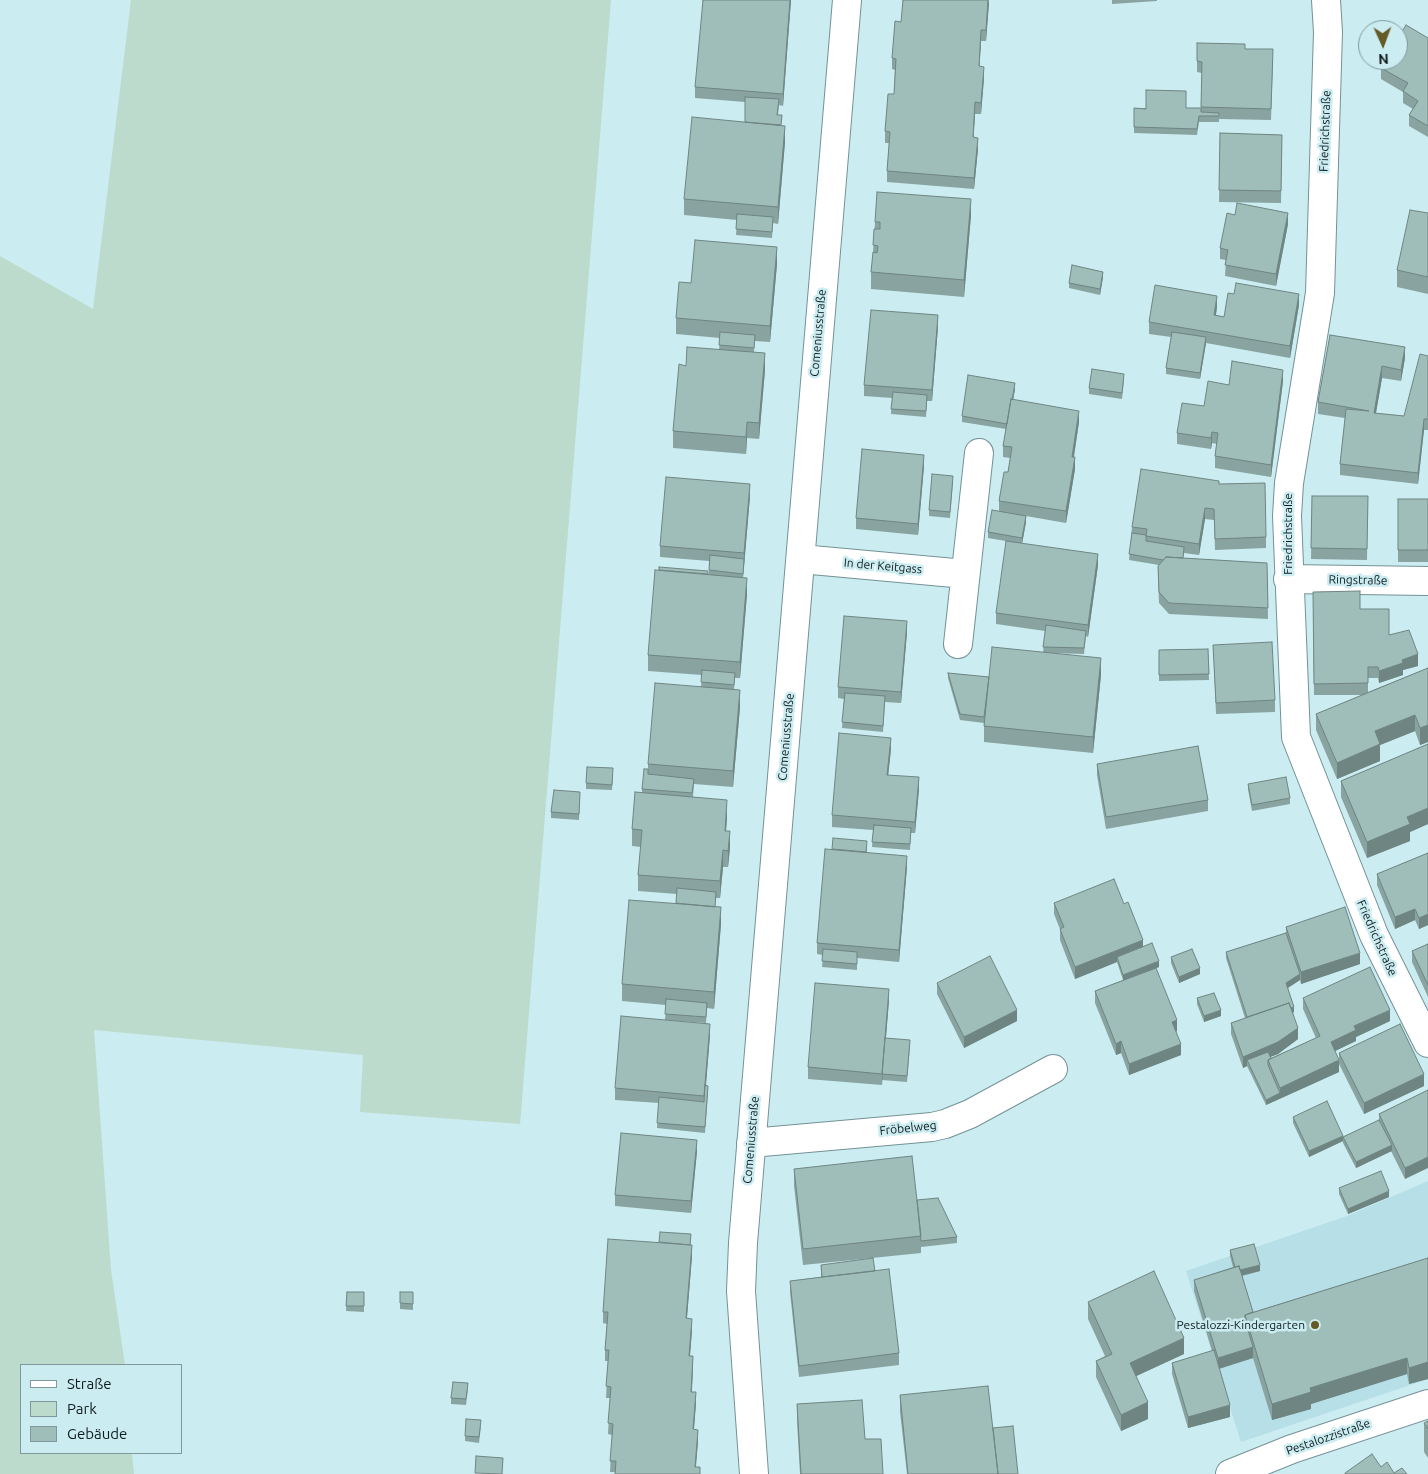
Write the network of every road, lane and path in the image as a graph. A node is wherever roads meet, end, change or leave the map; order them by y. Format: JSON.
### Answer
{"nodes":[{"id":1,"x":847,"y":0,"type":"edge"},
{"id":2,"x":1326,"y":0,"type":"edge"},
{"id":3,"x":979,"y":453,"type":"dead end"},
{"id":4,"x":801,"y":559,"type":"junction"},
{"id":5,"x":964,"y":574,"type":"junction"},
{"id":6,"x":1288,"y":579,"type":"junction"},
{"id":7,"x":1428,"y":581,"type":"edge"},
{"id":8,"x":958,"y":644,"type":"dead end"},
{"id":9,"x":1428,"y":1043,"type":"edge"},
{"id":10,"x":1053,"y":1069,"type":"dead end"},
{"id":11,"x":751,"y":1143,"type":"junction"},
{"id":12,"x":1428,"y":1404,"type":"edge"},
{"id":13,"x":754,"y":1474,"type":"edge"},
{"id":14,"x":1230,"y":1474,"type":"edge"}],
"edges":[{"from":1,"to":4,"type":"street","name":"Comeniusstraße"},
{"from":2,"to":6,"type":"street","name":"Friedrichstraße"},
{"from":3,"to":5,"type":"street"},
{"from":4,"to":5,"type":"street","name":"In der Keitgass"},
{"from":4,"to":11,"type":"street","name":"Comeniusstraße"},
{"from":5,"to":8,"type":"street"},
{"from":6,"to":7,"type":"street","name":"Ringstraße"},
{"from":6,"to":9,"type":"street","name":"Friedrichstraße"},
{"from":10,"to":11,"type":"street","name":"Fröbelweg"},
{"from":11,"to":13,"type":"street","name":"Comeniusstraße"},
{"from":12,"to":14,"type":"street","name":"Pestalozzistraße"}]}
